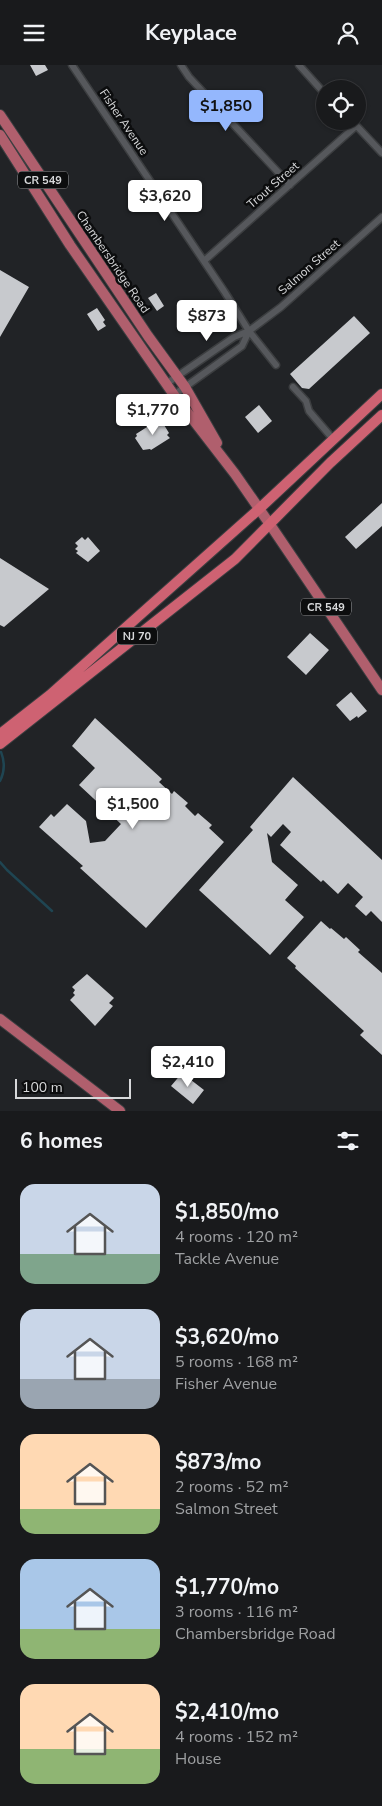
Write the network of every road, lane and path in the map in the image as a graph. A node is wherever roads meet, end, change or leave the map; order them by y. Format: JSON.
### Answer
{"nodes":[{"id":1,"x":72,"y":65,"type":"edge"},
{"id":2,"x":181,"y":65,"type":"edge"},
{"id":3,"x":299,"y":65,"type":"edge"},
{"id":4,"x":316,"y":84,"type":"edge"},
{"id":5,"x":0,"y":115,"type":"edge"},
{"id":6,"x":348,"y":130,"type":"edge"},
{"id":7,"x":360,"y":130,"type":"edge"},
{"id":8,"x":0,"y":135,"type":"edge"},
{"id":9,"x":382,"y":153,"type":"edge"},
{"id":10,"x":290,"y":185,"type":"junction"},
{"id":11,"x":382,"y":217,"type":"edge"},
{"id":12,"x":204,"y":261,"type":"junction"},
{"id":13,"x":249,"y":331,"type":"junction"},
{"id":14,"x":276,"y":365,"type":"dead end"},
{"id":15,"x":177,"y":375,"type":"junction"},
{"id":16,"x":166,"y":384,"type":"junction"},
{"id":17,"x":185,"y":387,"type":"junction"},
{"id":18,"x":293,"y":387,"type":"dead end"},
{"id":19,"x":382,"y":394,"type":"edge"},
{"id":20,"x":174,"y":395,"type":"junction"},
{"id":21,"x":382,"y":415,"type":"edge"},
{"id":22,"x":333,"y":439,"type":"junction"},
{"id":23,"x":235,"y":474,"type":"junction"},
{"id":24,"x":259,"y":509,"type":"junction"},
{"id":25,"x":269,"y":523,"type":"junction"},
{"id":26,"x":382,"y":691,"type":"edge"},
{"id":27,"x":0,"y":734,"type":"edge"},
{"id":28,"x":0,"y":744,"type":"edge"},
{"id":29,"x":0,"y":1019,"type":"edge"},
{"id":30,"x":120,"y":1111,"type":"edge"}],
"edges":[{"from":1,"to":12,"type":"street","name":"Fisher Avenue"},
{"from":2,"to":10,"type":"street"},
{"from":3,"to":4,"type":"street"},
{"from":5,"to":15,"type":"main road","name":"Chambersbridge Road","number":"CR 549"},
{"from":6,"to":10,"type":"street","name":"Trout Street"},
{"from":7,"to":9,"type":"street"},
{"from":8,"to":16,"type":"main road","name":"Chambersbridge Road","number":"CR 549"},
{"from":10,"to":12,"type":"street","name":"Trout Street"},
{"from":11,"to":13,"type":"street","name":"Salmon Street"},
{"from":12,"to":13,"type":"street","name":"Fisher Avenue"},
{"from":13,"to":14,"type":"street","name":"Fisher Avenue"},
{"from":13,"to":15,"type":"street","name":"Salmon Street"},
{"from":13,"to":17,"type":"street","name":"Salmon Street"},
{"from":15,"to":16,"type":"street","name":"Salmon Street"},
{"from":15,"to":17,"type":"main road","name":"Chambersbridge Road","number":"CR 549"},
{"from":16,"to":20,"type":"main road","name":"Chambersbridge Road","number":"CR 549"},
{"from":17,"to":20,"type":"street","name":"Salmon Street"},
{"from":17,"to":23,"type":"main road","name":"Chambersbridge Road","number":"CR 549"},
{"from":18,"to":22,"type":"street"},
{"from":19,"to":22,"type":"highway","number":"NJ 70"},
{"from":20,"to":23,"type":"main road","name":"Chambersbridge Road","number":"CR 549"},
{"from":21,"to":25,"type":"highway","number":"NJ 70"},
{"from":22,"to":24,"type":"highway","number":"NJ 70"},
{"from":23,"to":24,"type":"main road","name":"Chambersbridge Road","number":"CR 549"},
{"from":24,"to":25,"type":"main road","name":"Chambersbridge Road","number":"CR 549"},
{"from":24,"to":27,"type":"highway","number":"NJ 70"},
{"from":25,"to":26,"type":"main road","name":"Chambersbridge Road","number":"CR 549"},
{"from":25,"to":28,"type":"highway","number":"NJ 70"},
{"from":29,"to":30,"type":"main road"}]}
